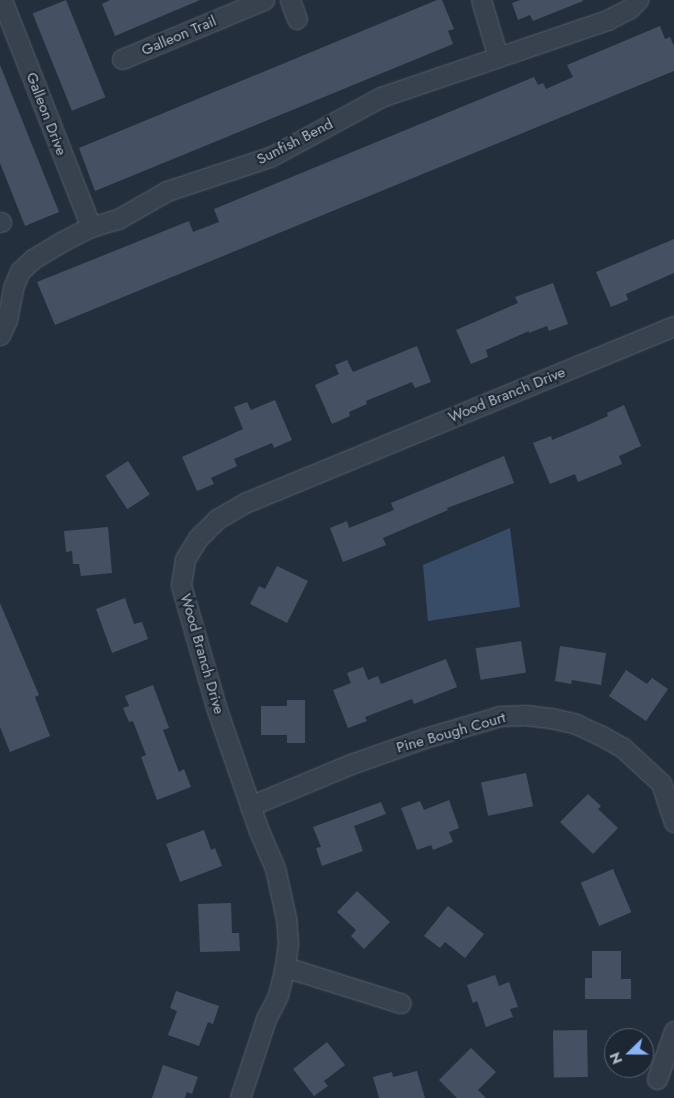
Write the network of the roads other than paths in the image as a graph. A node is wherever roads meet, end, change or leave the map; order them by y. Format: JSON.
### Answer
{"nodes":[{"id":1,"x":2,"y":0,"type":"edge"},
{"id":2,"x":264,"y":0,"type":"edge"},
{"id":3,"x":290,"y":0,"type":"edge"},
{"id":4,"x":480,"y":0,"type":"edge"},
{"id":5,"x":638,"y":0,"type":"edge"},
{"id":6,"x":298,"y":19,"type":"dead end"},
{"id":7,"x":498,"y":57,"type":"junction"},
{"id":8,"x":122,"y":60,"type":"dead end"},
{"id":9,"x":91,"y":228,"type":"junction"},
{"id":10,"x":674,"y":326,"type":"edge"},
{"id":11,"x":0,"y":335,"type":"edge"},
{"id":12,"x":250,"y":806,"type":"junction"},
{"id":13,"x":674,"y":822,"type":"edge"},
{"id":14,"x":285,"y":967,"type":"junction"},
{"id":15,"x":400,"y":1003,"type":"dead end"},
{"id":16,"x":674,"y":1031,"type":"edge"},
{"id":17,"x":657,"y":1079,"type":"dead end"},
{"id":18,"x":240,"y":1098,"type":"edge"}],
"edges":[{"from":1,"to":9,"type":"street","name":"Galleon Drive"},
{"from":2,"to":8,"type":"street","name":"Galleon Trail"},
{"from":3,"to":6,"type":"street"},
{"from":4,"to":7,"type":"street"},
{"from":5,"to":7,"type":"street","name":"Sunfish Bend"},
{"from":7,"to":9,"type":"street","name":"Sunfish Bend"},
{"from":9,"to":11,"type":"street","name":"Sunfish Bend"},
{"from":10,"to":12,"type":"street","name":"Wood Branch Drive"},
{"from":12,"to":13,"type":"street","name":"Pine Bough Court"},
{"from":12,"to":14,"type":"street","name":"Wood Branch Drive"},
{"from":14,"to":15,"type":"street"},
{"from":14,"to":18,"type":"street","name":"Wood Branch Drive"},
{"from":16,"to":17,"type":"street"}]}
